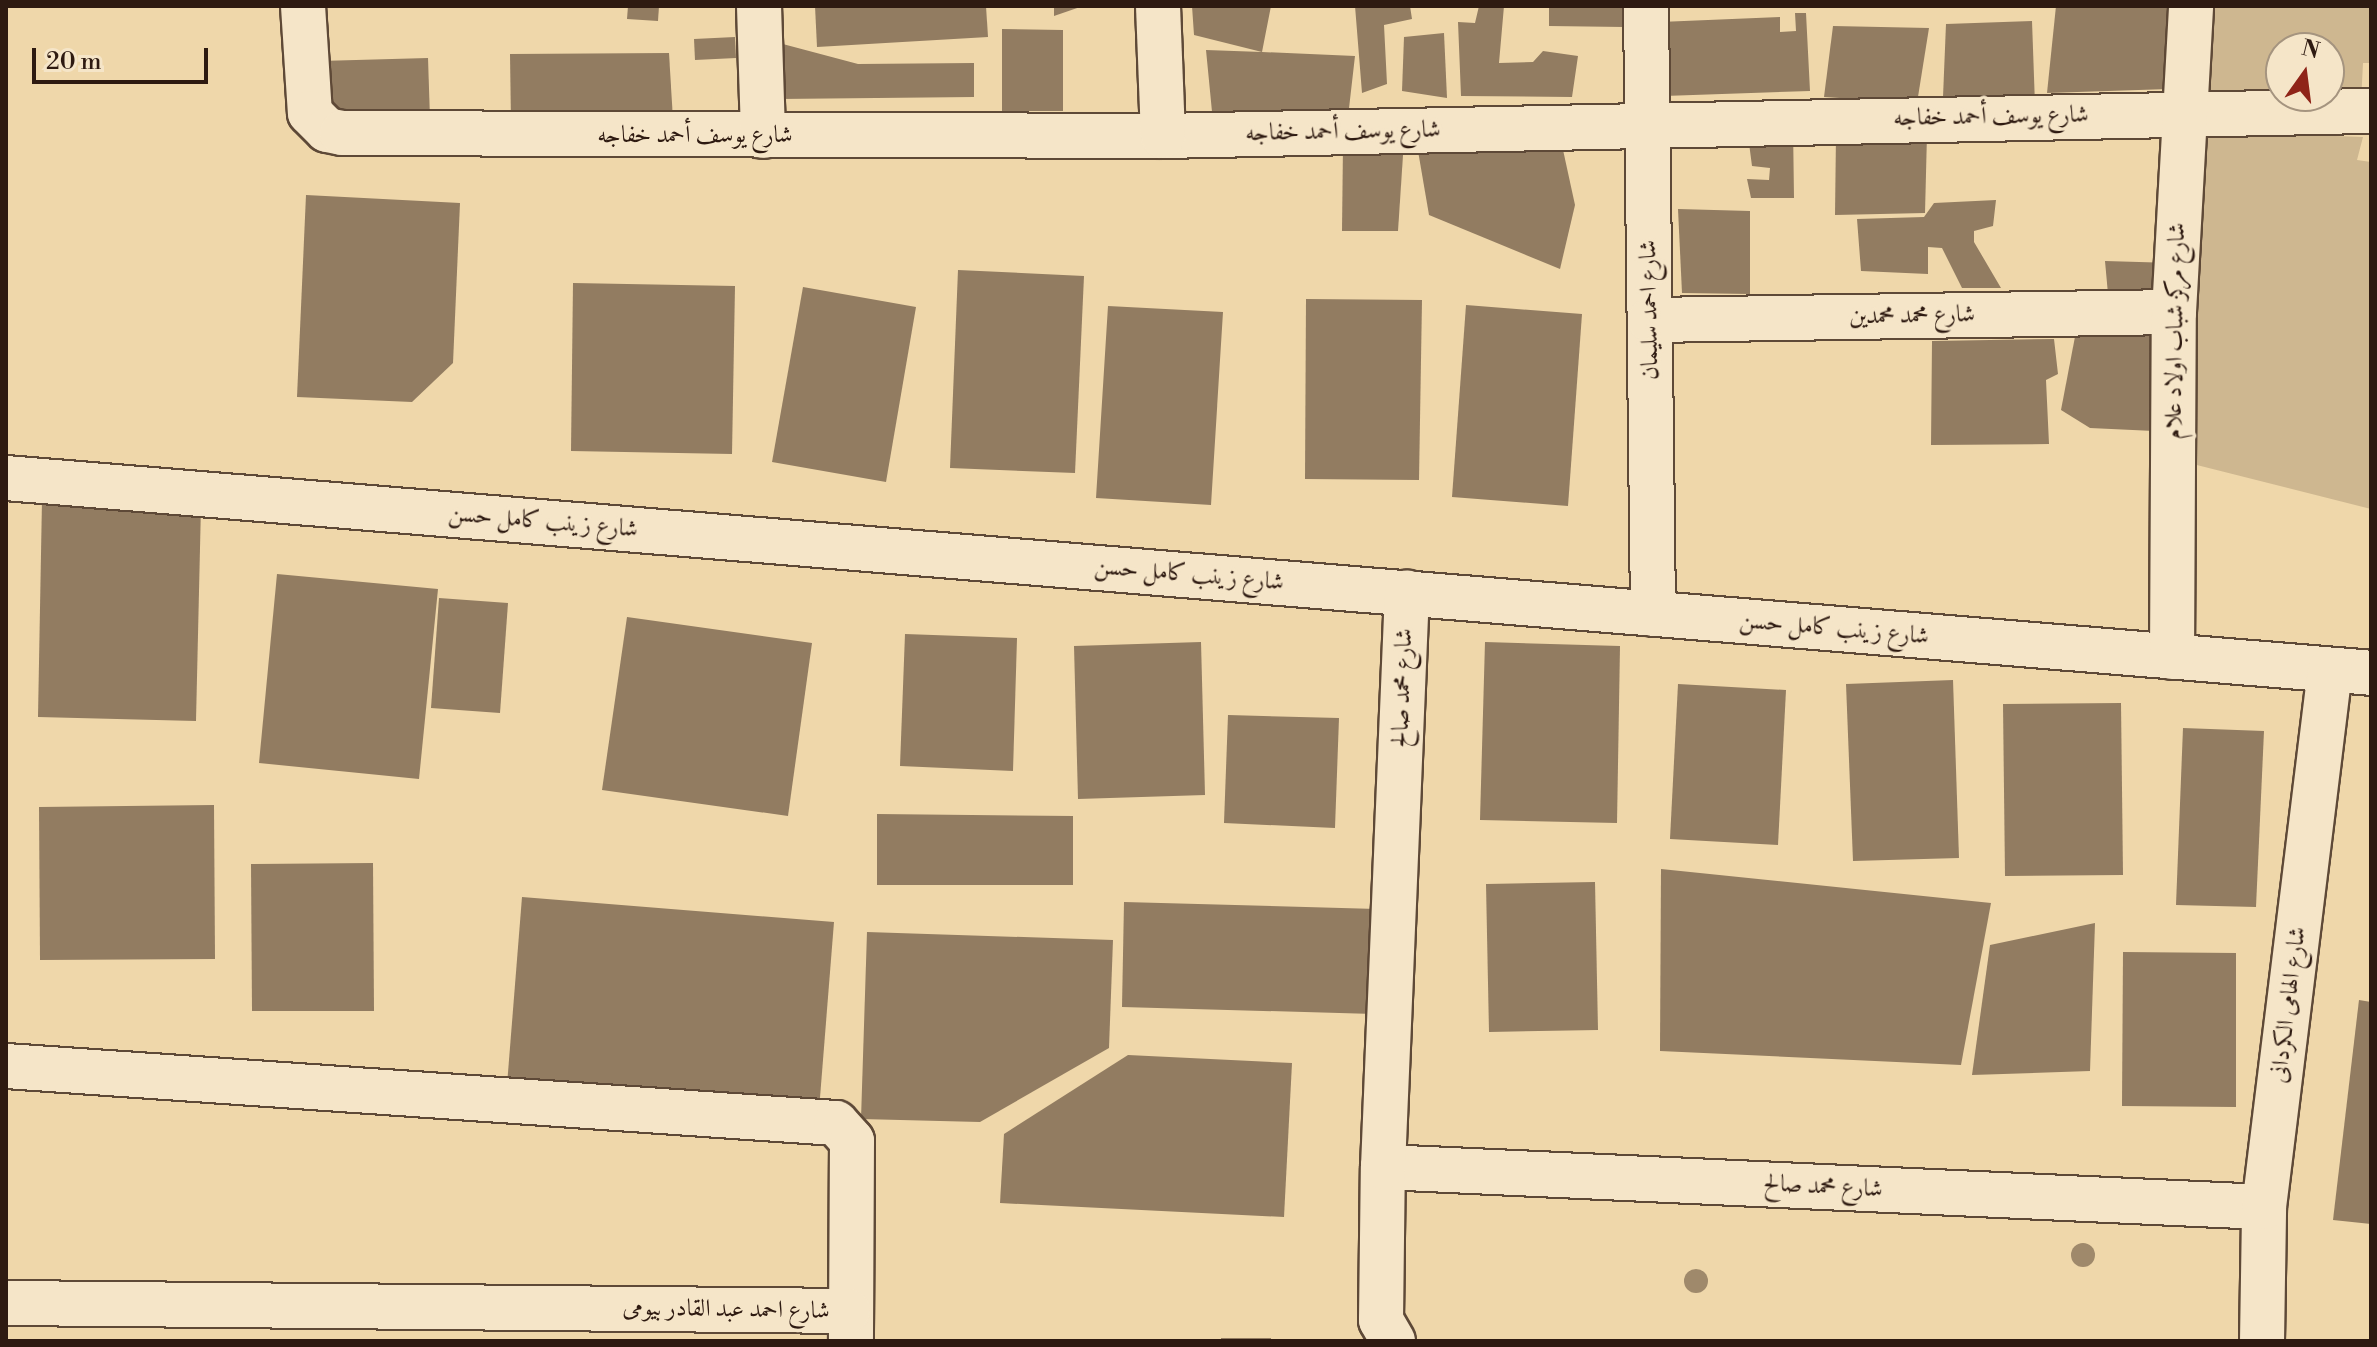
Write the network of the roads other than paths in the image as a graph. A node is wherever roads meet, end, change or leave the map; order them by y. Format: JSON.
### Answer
{"nodes":[{"id":1,"x":303,"y":6,"type":"edge"},
{"id":2,"x":759,"y":6,"type":"edge"},
{"id":3,"x":1158,"y":6,"type":"edge"},
{"id":4,"x":1646,"y":6,"type":"edge"},
{"id":5,"x":2191,"y":6,"type":"edge"},
{"id":6,"x":2371,"y":111,"type":"edge"},
{"id":7,"x":2183,"y":113,"type":"junction"},
{"id":8,"x":1647,"y":125,"type":"junction"},
{"id":9,"x":763,"y":136,"type":"junction"},
{"id":10,"x":1163,"y":136,"type":"junction"},
{"id":11,"x":2174,"y":312,"type":"junction"},
{"id":12,"x":1650,"y":320,"type":"junction"},
{"id":13,"x":6,"y":478,"type":"edge"},
{"id":14,"x":1407,"y":593,"type":"junction"},
{"id":15,"x":1653,"y":614,"type":"junction"},
{"id":16,"x":2172,"y":657,"type":"junction"},
{"id":17,"x":2351,"y":672,"type":"edge"},
{"id":18,"x":6,"y":1066,"type":"edge"},
{"id":19,"x":1383,"y":1167,"type":"junction"},
{"id":20,"x":2264,"y":1207,"type":"junction"},
{"id":21,"x":6,"y":1303,"type":"edge"},
{"id":22,"x":849,"y":1326,"type":"edge"},
{"id":23,"x":1393,"y":1341,"type":"edge"},
{"id":24,"x":2262,"y":1341,"type":"edge"}],
"edges":[{"from":1,"to":9,"type":"street","name":"شارع يوسف أحمد خفاجه"},
{"from":2,"to":9,"type":"street"},
{"from":3,"to":10,"type":"street"},
{"from":4,"to":8,"type":"street","name":"شارع احمد سليمان"},
{"from":5,"to":7,"type":"street","name":"شارع مركز شباب اولاد علام"},
{"from":6,"to":7,"type":"street","name":"شارع يوسف أحمد خفاجه"},
{"from":7,"to":8,"type":"street","name":"شارع يوسف أحمد خفاجه"},
{"from":7,"to":11,"type":"street","name":"شارع مركز شباب اولاد علام"},
{"from":8,"to":10,"type":"street","name":"شارع يوسف أحمد خفاجه"},
{"from":8,"to":12,"type":"street","name":"شارع احمد سليمان"},
{"from":9,"to":10,"type":"street","name":"شارع يوسف أحمد خفاجه"},
{"from":11,"to":12,"type":"street","name":"شارع محمد محمدين"},
{"from":11,"to":16,"type":"street","name":"شارع مركز شباب اولاد علام"},
{"from":12,"to":15,"type":"street","name":"شارع احمد سليمان"},
{"from":13,"to":14,"type":"street","name":"شارع زينب كامل حسن"},
{"from":14,"to":15,"type":"street","name":"شارع زينب كامل حسن"},
{"from":14,"to":19,"type":"street","name":"شارع محمد صالح"},
{"from":15,"to":16,"type":"street","name":"شارع زينب كامل حسن"},
{"from":16,"to":17,"type":"street","name":"شارع زينب كامل حسن"},
{"from":17,"to":20,"type":"street","name":"شارع الهامى الكردانى"},
{"from":18,"to":22,"type":"street","name":"شارع احمد عبد القادر بيومى"},
{"from":19,"to":20,"type":"street","name":"شارع محمد صالح"},
{"from":19,"to":23,"type":"street","name":"شارع محمد صالح"},
{"from":20,"to":24,"type":"street","name":"شارع الهامى الكردانى"},
{"from":21,"to":22,"type":"street","name":"شارع احمد عبد القادر بيومى"}]}
